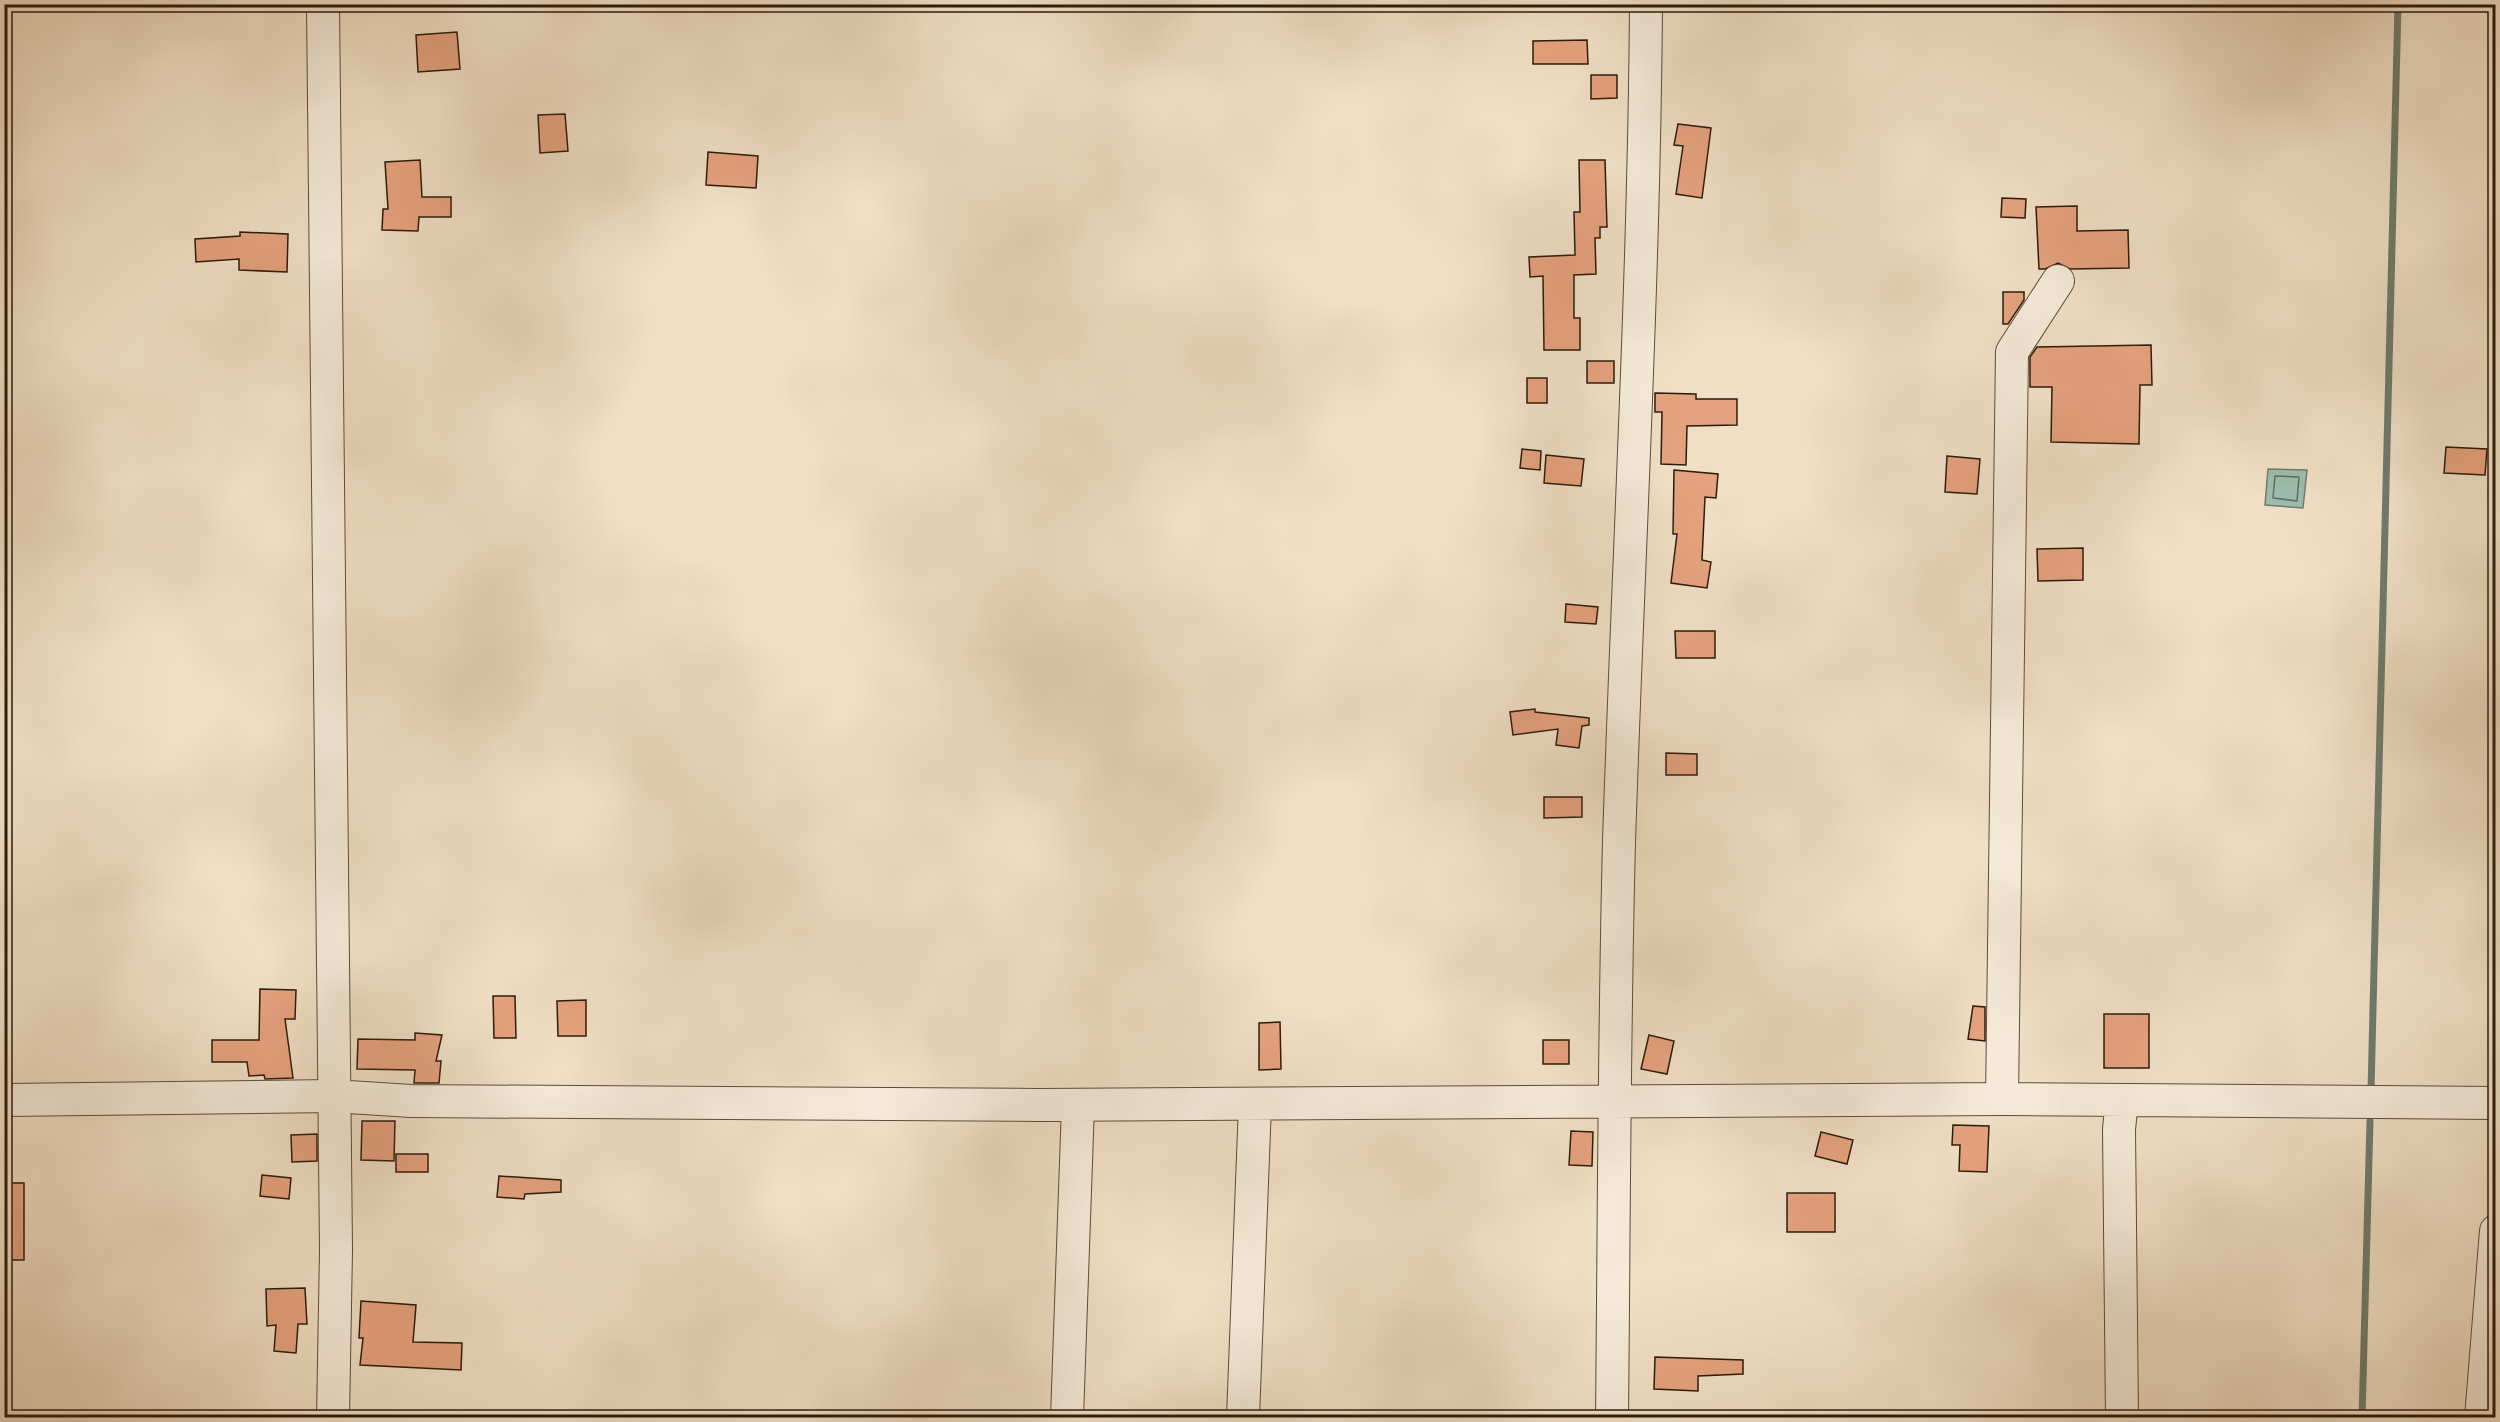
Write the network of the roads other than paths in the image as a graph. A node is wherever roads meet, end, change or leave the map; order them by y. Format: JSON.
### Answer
{"nodes":[{"id":1,"x":323,"y":4,"type":"edge"},
{"id":2,"x":1646,"y":4,"type":"edge"},
{"id":3,"x":2058,"y":281,"type":"dead end"},
{"id":4,"x":333,"y":1096,"type":"junction"},
{"id":5,"x":2002,"y":1099,"type":"junction"},
{"id":6,"x":4,"y":1100,"type":"edge"},
{"id":7,"x":2122,"y":1100,"type":"junction"},
{"id":8,"x":1614,"y":1102,"type":"junction"},
{"id":9,"x":2496,"y":1103,"type":"edge"},
{"id":10,"x":1255,"y":1104,"type":"junction"},
{"id":11,"x":1078,"y":1105,"type":"junction"},
{"id":12,"x":2496,"y":1231,"type":"edge"},
{"id":13,"x":333,"y":1418,"type":"edge"},
{"id":14,"x":1067,"y":1418,"type":"edge"},
{"id":15,"x":1243,"y":1418,"type":"edge"},
{"id":16,"x":1612,"y":1418,"type":"edge"},
{"id":17,"x":2122,"y":1418,"type":"edge"},
{"id":18,"x":2481,"y":1418,"type":"edge"}],
"edges":[{"from":1,"to":4,"type":"street"},
{"from":2,"to":8,"type":"street"},
{"from":3,"to":5,"type":"street"},
{"from":4,"to":6,"type":"street"},
{"from":4,"to":11,"type":"street"},
{"from":4,"to":13,"type":"street"},
{"from":5,"to":7,"type":"street"},
{"from":5,"to":8,"type":"street"},
{"from":7,"to":9,"type":"street"},
{"from":7,"to":17,"type":"street"},
{"from":8,"to":10,"type":"street"},
{"from":8,"to":16,"type":"street"},
{"from":10,"to":11,"type":"street"},
{"from":10,"to":15,"type":"street"},
{"from":11,"to":14,"type":"street"},
{"from":12,"to":18,"type":"street"}]}
